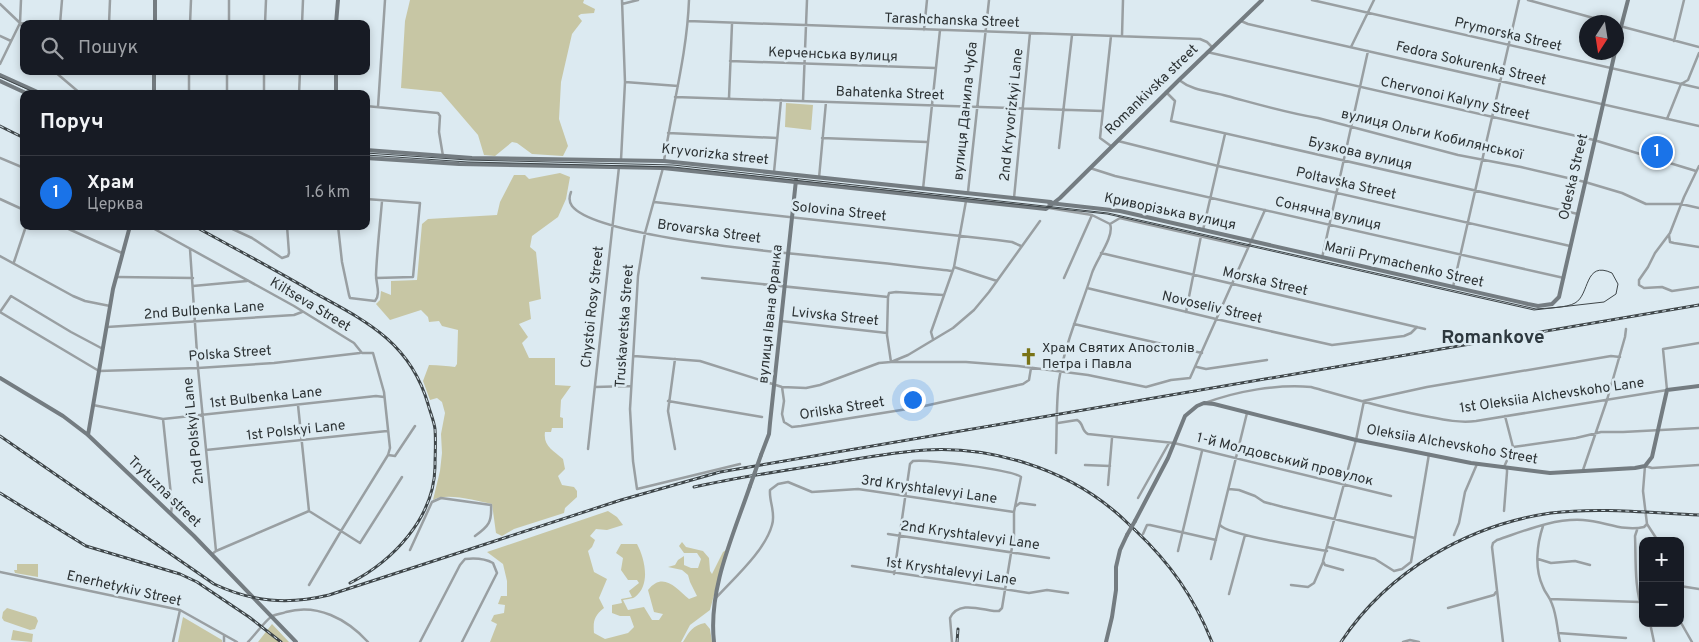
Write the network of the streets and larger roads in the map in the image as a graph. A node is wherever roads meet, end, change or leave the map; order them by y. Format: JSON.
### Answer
{"nodes":[{"id":1,"x":21,"y":0,"type":"edge"},
{"id":2,"x":62,"y":0,"type":"edge"},
{"id":3,"x":110,"y":0,"type":"edge"},
{"id":4,"x":155,"y":0,"type":"edge"},
{"id":5,"x":191,"y":0,"type":"edge"},
{"id":6,"x":229,"y":0,"type":"edge"},
{"id":7,"x":266,"y":0,"type":"edge"},
{"id":8,"x":303,"y":0,"type":"edge"},
{"id":9,"x":338,"y":0,"type":"edge"},
{"id":10,"x":385,"y":0,"type":"edge"},
{"id":11,"x":638,"y":0,"type":"edge"},
{"id":12,"x":689,"y":0,"type":"edge"},
{"id":13,"x":807,"y":0,"type":"edge"},
{"id":14,"x":927,"y":0,"type":"edge"},
{"id":15,"x":989,"y":0,"type":"edge"},
{"id":16,"x":1123,"y":0,"type":"edge"},
{"id":17,"x":1262,"y":0,"type":"edge"},
{"id":18,"x":1312,"y":0,"type":"edge"},
{"id":19,"x":1374,"y":0,"type":"edge"},
{"id":20,"x":1519,"y":0,"type":"edge"},
{"id":21,"x":1528,"y":0,"type":"edge"},
{"id":22,"x":1628,"y":0,"type":"edge"},
{"id":23,"x":1684,"y":0,"type":"edge"},
{"id":24,"x":622,"y":2,"type":"edge"},
{"id":25,"x":0,"y":4,"type":"edge"},
{"id":26,"x":1368,"y":12,"type":"junction"},
{"id":27,"x":1583,"y":15,"type":"edge"},
{"id":28,"x":1624,"y":17,"type":"edge"},
{"id":29,"x":20,"y":20,"type":"edge"},
{"id":30,"x":60,"y":20,"type":"edge"},
{"id":31,"x":109,"y":20,"type":"edge"},
{"id":32,"x":155,"y":20,"type":"edge"},
{"id":33,"x":190,"y":20,"type":"edge"},
{"id":34,"x":229,"y":20,"type":"edge"},
{"id":35,"x":266,"y":20,"type":"edge"},
{"id":36,"x":302,"y":20,"type":"edge"},
{"id":37,"x":336,"y":20,"type":"edge"},
{"id":38,"x":1240,"y":20,"type":"junction"},
{"id":39,"x":688,"y":21,"type":"junction"},
{"id":40,"x":20,"y":23,"type":"joint"},
{"id":41,"x":732,"y":24,"type":"junction"},
{"id":42,"x":806,"y":26,"type":"junction"},
{"id":43,"x":1624,"y":27,"type":"edge"},
{"id":44,"x":924,"y":30,"type":"junction"},
{"id":45,"x":940,"y":30,"type":"junction"},
{"id":46,"x":985,"y":32,"type":"junction"},
{"id":47,"x":1030,"y":33,"type":"junction"},
{"id":48,"x":1072,"y":34,"type":"junction"},
{"id":49,"x":0,"y":36,"type":"edge"},
{"id":50,"x":1111,"y":36,"type":"junction"},
{"id":51,"x":1122,"y":36,"type":"junction"},
{"id":52,"x":11,"y":41,"type":"junction"},
{"id":53,"x":1674,"y":41,"type":"junction"},
{"id":54,"x":1508,"y":45,"type":"junction"},
{"id":55,"x":1212,"y":47,"type":"junction"},
{"id":56,"x":1351,"y":47,"type":"junction"},
{"id":57,"x":1699,"y":47,"type":"edge"},
{"id":58,"x":1368,"y":51,"type":"junction"},
{"id":59,"x":1207,"y":52,"type":"junction"},
{"id":60,"x":1699,"y":53,"type":"edge"},
{"id":61,"x":1613,"y":60,"type":"edge"},
{"id":62,"x":730,"y":61,"type":"junction"},
{"id":63,"x":0,"y":64,"type":"edge"},
{"id":64,"x":805,"y":64,"type":"junction"},
{"id":65,"x":935,"y":68,"type":"junction"},
{"id":66,"x":1611,"y":68,"type":"junction"},
{"id":67,"x":0,"y":75,"type":"edge"},
{"id":68,"x":59,"y":75,"type":"edge"},
{"id":69,"x":154,"y":75,"type":"edge"},
{"id":70,"x":189,"y":75,"type":"edge"},
{"id":71,"x":227,"y":75,"type":"edge"},
{"id":72,"x":264,"y":75,"type":"edge"},
{"id":73,"x":300,"y":75,"type":"edge"},
{"id":74,"x":336,"y":75,"type":"edge"},
{"id":75,"x":1179,"y":80,"type":"junction"},
{"id":76,"x":0,"y":81,"type":"edge"},
{"id":77,"x":1500,"y":81,"type":"junction"},
{"id":78,"x":625,"y":82,"type":"junction"},
{"id":79,"x":1680,"y":84,"type":"junction"},
{"id":80,"x":678,"y":86,"type":"junction"},
{"id":81,"x":1360,"y":87,"type":"junction"},
{"id":82,"x":1699,"y":88,"type":"edge"},
{"id":83,"x":20,"y":90,"type":"edge"},
{"id":84,"x":33,"y":90,"type":"edge"},
{"id":85,"x":76,"y":90,"type":"edge"},
{"id":86,"x":154,"y":90,"type":"edge"},
{"id":87,"x":189,"y":90,"type":"edge"},
{"id":88,"x":226,"y":90,"type":"edge"},
{"id":89,"x":264,"y":90,"type":"edge"},
{"id":90,"x":299,"y":90,"type":"edge"},
{"id":91,"x":336,"y":90,"type":"edge"},
{"id":92,"x":1166,"y":92,"type":"junction"},
{"id":93,"x":675,"y":97,"type":"junction"},
{"id":94,"x":729,"y":98,"type":"junction"},
{"id":95,"x":781,"y":100,"type":"junction"},
{"id":96,"x":804,"y":101,"type":"junction"},
{"id":97,"x":826,"y":102,"type":"junction"},
{"id":98,"x":931,"y":105,"type":"junction"},
{"id":99,"x":1602,"y":105,"type":"junction"},
{"id":100,"x":370,"y":106,"type":"edge"},
{"id":101,"x":977,"y":106,"type":"junction"},
{"id":102,"x":378,"y":107,"type":"junction"},
{"id":103,"x":1022,"y":108,"type":"junction"},
{"id":104,"x":1064,"y":109,"type":"junction"},
{"id":105,"x":1103,"y":110,"type":"junction"},
{"id":106,"x":1492,"y":118,"type":"junction"},
{"id":107,"x":1667,"y":119,"type":"junction"},
{"id":108,"x":1699,"y":126,"type":"edge"},
{"id":109,"x":1350,"y":127,"type":"junction"},
{"id":110,"x":668,"y":134,"type":"junction"},
{"id":111,"x":1225,"y":134,"type":"junction"},
{"id":112,"x":777,"y":138,"type":"junction"},
{"id":113,"x":822,"y":138,"type":"junction"},
{"id":114,"x":1594,"y":140,"type":"junction"},
{"id":115,"x":1117,"y":141,"type":"junction"},
{"id":116,"x":927,"y":142,"type":"junction"},
{"id":117,"x":1111,"y":146,"type":"junction"},
{"id":118,"x":1059,"y":148,"type":"dead end"},
{"id":119,"x":370,"y":150,"type":"edge"},
{"id":120,"x":443,"y":156,"type":"junction"},
{"id":121,"x":0,"y":158,"type":"edge"},
{"id":122,"x":370,"y":158,"type":"edge"},
{"id":123,"x":621,"y":160,"type":"junction"},
{"id":124,"x":1344,"y":160,"type":"junction"},
{"id":125,"x":1482,"y":160,"type":"junction"},
{"id":126,"x":664,"y":161,"type":"junction"},
{"id":127,"x":20,"y":166,"type":"edge"},
{"id":128,"x":1218,"y":166,"type":"junction"},
{"id":129,"x":1699,"y":166,"type":"edge"},
{"id":130,"x":619,"y":167,"type":"junction"},
{"id":131,"x":1090,"y":167,"type":"junction"},
{"id":132,"x":663,"y":168,"type":"junction"},
{"id":133,"x":774,"y":172,"type":"junction"},
{"id":134,"x":1695,"y":173,"type":"junction"},
{"id":135,"x":796,"y":175,"type":"junction"},
{"id":136,"x":1699,"y":177,"type":"edge"},
{"id":137,"x":820,"y":178,"type":"junction"},
{"id":138,"x":796,"y":182,"type":"junction"},
{"id":139,"x":1585,"y":182,"type":"junction"},
{"id":140,"x":923,"y":189,"type":"junction"},
{"id":141,"x":1476,"y":191,"type":"junction"},
{"id":142,"x":572,"y":192,"type":"dead end"},
{"id":143,"x":1337,"y":193,"type":"junction"},
{"id":144,"x":968,"y":194,"type":"junction"},
{"id":145,"x":1210,"y":197,"type":"junction"},
{"id":146,"x":1060,"y":198,"type":"joint"},
{"id":147,"x":0,"y":199,"type":"edge"},
{"id":148,"x":370,"y":200,"type":"edge"},
{"id":149,"x":966,"y":200,"type":"junction"},
{"id":150,"x":1013,"y":200,"type":"junction"},
{"id":151,"x":382,"y":201,"type":"junction"},
{"id":152,"x":654,"y":202,"type":"junction"},
{"id":153,"x":1052,"y":203,"type":"junction"},
{"id":154,"x":1681,"y":204,"type":"junction"},
{"id":155,"x":20,"y":208,"type":"edge"},
{"id":156,"x":1048,"y":208,"type":"junction"},
{"id":157,"x":1699,"y":208,"type":"edge"},
{"id":158,"x":1265,"y":210,"type":"junction"},
{"id":159,"x":1578,"y":214,"type":"junction"},
{"id":160,"x":1092,"y":215,"type":"junction"},
{"id":161,"x":792,"y":217,"type":"junction"},
{"id":162,"x":1040,"y":220,"type":"dead end"},
{"id":163,"x":1468,"y":222,"type":"junction"},
{"id":164,"x":1110,"y":224,"type":"junction"},
{"id":165,"x":612,"y":225,"type":"junction"},
{"id":166,"x":1329,"y":225,"type":"junction"},
{"id":167,"x":25,"y":230,"type":"edge"},
{"id":168,"x":71,"y":230,"type":"edge"},
{"id":169,"x":129,"y":230,"type":"edge"},
{"id":170,"x":156,"y":230,"type":"edge"},
{"id":171,"x":235,"y":230,"type":"edge"},
{"id":172,"x":287,"y":230,"type":"edge"},
{"id":173,"x":338,"y":230,"type":"edge"},
{"id":174,"x":1203,"y":230,"type":"junction"},
{"id":175,"x":645,"y":233,"type":"junction"},
{"id":176,"x":1670,"y":233,"type":"junction"},
{"id":177,"x":960,"y":236,"type":"junction"},
{"id":178,"x":1202,"y":236,"type":"junction"},
{"id":179,"x":1250,"y":241,"type":"junction"},
{"id":180,"x":1021,"y":246,"type":"junction"},
{"id":181,"x":1570,"y":246,"type":"junction"},
{"id":182,"x":1248,"y":247,"type":"junction"},
{"id":183,"x":1699,"y":247,"type":"edge"},
{"id":184,"x":190,"y":249,"type":"junction"},
{"id":185,"x":122,"y":253,"type":"junction"},
{"id":186,"x":789,"y":253,"type":"junction"},
{"id":187,"x":1101,"y":253,"type":"junction"},
{"id":188,"x":1461,"y":254,"type":"junction"},
{"id":189,"x":0,"y":256,"type":"edge"},
{"id":190,"x":1322,"y":258,"type":"junction"},
{"id":191,"x":14,"y":262,"type":"junction"},
{"id":192,"x":953,"y":269,"type":"junction"},
{"id":193,"x":1192,"y":275,"type":"junction"},
{"id":194,"x":115,"y":277,"type":"junction"},
{"id":195,"x":193,"y":278,"type":"junction"},
{"id":196,"x":376,"y":278,"type":"junction"},
{"id":197,"x":702,"y":278,"type":"dead end"},
{"id":198,"x":1064,"y":278,"type":"dead end"},
{"id":199,"x":1564,"y":278,"type":"junction"},
{"id":200,"x":249,"y":281,"type":"junction"},
{"id":201,"x":997,"y":281,"type":"junction"},
{"id":202,"x":1231,"y":284,"type":"junction"},
{"id":203,"x":193,"y":286,"type":"junction"},
{"id":204,"x":785,"y":286,"type":"junction"},
{"id":205,"x":1699,"y":287,"type":"edge"},
{"id":206,"x":1087,"y":288,"type":"junction"},
{"id":207,"x":1453,"y":288,"type":"junction"},
{"id":208,"x":943,"y":295,"type":"junction"},
{"id":209,"x":888,"y":297,"type":"junction"},
{"id":210,"x":1552,"y":304,"type":"joint"},
{"id":211,"x":110,"y":306,"type":"junction"},
{"id":212,"x":0,"y":312,"type":"edge"},
{"id":213,"x":302,"y":312,"type":"junction"},
{"id":214,"x":1186,"y":312,"type":"junction"},
{"id":215,"x":1216,"y":319,"type":"junction"},
{"id":216,"x":781,"y":321,"type":"junction"},
{"id":217,"x":195,"y":322,"type":"junction"},
{"id":218,"x":1074,"y":324,"type":"junction"},
{"id":219,"x":107,"y":327,"type":"junction"},
{"id":220,"x":1417,"y":327,"type":"junction"},
{"id":221,"x":1425,"y":329,"type":"dead end"},
{"id":222,"x":1626,"y":329,"type":"dead end"},
{"id":223,"x":887,"y":333,"type":"junction"},
{"id":224,"x":933,"y":339,"type":"junction"},
{"id":225,"x":1699,"y":343,"type":"edge"},
{"id":226,"x":356,"y":346,"type":"junction"},
{"id":227,"x":103,"y":349,"type":"junction"},
{"id":228,"x":362,"y":352,"type":"junction"},
{"id":229,"x":352,"y":353,"type":"junction"},
{"id":230,"x":1202,"y":353,"type":"junction"},
{"id":231,"x":634,"y":356,"type":"junction"},
{"id":232,"x":1620,"y":357,"type":"junction"},
{"id":233,"x":675,"y":359,"type":"junction"},
{"id":234,"x":1267,"y":360,"type":"dead end"},
{"id":235,"x":891,"y":362,"type":"junction"},
{"id":236,"x":1196,"y":366,"type":"junction"},
{"id":237,"x":198,"y":368,"type":"junction"},
{"id":238,"x":1031,"y":368,"type":"junction"},
{"id":239,"x":99,"y":371,"type":"junction"},
{"id":240,"x":1061,"y":371,"type":"junction"},
{"id":241,"x":0,"y":378,"type":"edge"},
{"id":242,"x":774,"y":385,"type":"junction"},
{"id":243,"x":631,"y":386,"type":"junction"},
{"id":244,"x":1699,"y":386,"type":"edge"},
{"id":245,"x":595,"y":387,"type":"junction"},
{"id":246,"x":782,"y":387,"type":"junction"},
{"id":247,"x":1667,"y":390,"type":"junction"},
{"id":248,"x":384,"y":397,"type":"junction"},
{"id":249,"x":1607,"y":400,"type":"junction"},
{"id":250,"x":668,"y":401,"type":"junction"},
{"id":251,"x":1363,"y":401,"type":"junction"},
{"id":252,"x":1204,"y":403,"type":"junction"},
{"id":253,"x":298,"y":404,"type":"junction"},
{"id":254,"x":93,"y":405,"type":"junction"},
{"id":255,"x":1247,"y":412,"type":"junction"},
{"id":256,"x":202,"y":414,"type":"junction"},
{"id":257,"x":1505,"y":416,"type":"junction"},
{"id":258,"x":762,"y":418,"type":"dead end"},
{"id":259,"x":163,"y":419,"type":"junction"},
{"id":260,"x":1058,"y":423,"type":"junction"},
{"id":261,"x":415,"y":426,"type":"dead end"},
{"id":262,"x":1699,"y":428,"type":"edge"},
{"id":263,"x":1659,"y":430,"type":"junction"},
{"id":264,"x":387,"y":431,"type":"junction"},
{"id":265,"x":1596,"y":433,"type":"junction"},
{"id":266,"x":88,"y":435,"type":"junction"},
{"id":267,"x":1112,"y":438,"type":"junction"},
{"id":268,"x":302,"y":440,"type":"junction"},
{"id":269,"x":1356,"y":440,"type":"junction"},
{"id":270,"x":1169,"y":443,"type":"junction"},
{"id":271,"x":1174,"y":443,"type":"junction"},
{"id":272,"x":1513,"y":447,"type":"junction"},
{"id":273,"x":588,"y":449,"type":"dead end"},
{"id":274,"x":675,"y":449,"type":"dead end"},
{"id":275,"x":206,"y":450,"type":"junction"},
{"id":276,"x":1202,"y":450,"type":"junction"},
{"id":277,"x":1056,"y":453,"type":"dead end"},
{"id":278,"x":1428,"y":454,"type":"junction"},
{"id":279,"x":388,"y":455,"type":"junction"},
{"id":280,"x":1236,"y":459,"type":"junction"},
{"id":281,"x":740,"y":464,"type":"dead end"},
{"id":282,"x":1477,"y":464,"type":"junction"},
{"id":283,"x":1085,"y":465,"type":"dead end"},
{"id":284,"x":1699,"y":465,"type":"edge"},
{"id":285,"x":1110,"y":466,"type":"junction"},
{"id":286,"x":1645,"y":466,"type":"junction"},
{"id":287,"x":1504,"y":467,"type":"junction"},
{"id":288,"x":1582,"y":470,"type":"junction"},
{"id":289,"x":402,"y":477,"type":"dead end"},
{"id":290,"x":1108,"y":485,"type":"dead end"},
{"id":291,"x":1344,"y":485,"type":"junction"},
{"id":292,"x":1229,"y":489,"type":"junction"},
{"id":293,"x":906,"y":496,"type":"junction"},
{"id":294,"x":1391,"y":496,"type":"dead end"},
{"id":295,"x":1138,"y":498,"type":"dead end"},
{"id":296,"x":1035,"y":505,"type":"dead end"},
{"id":297,"x":1016,"y":506,"type":"junction"},
{"id":298,"x":310,"y":511,"type":"junction"},
{"id":299,"x":1504,"y":511,"type":"dead end"},
{"id":300,"x":1014,"y":512,"type":"junction"},
{"id":301,"x":171,"y":514,"type":"junction"},
{"id":302,"x":1335,"y":519,"type":"junction"},
{"id":303,"x":1647,"y":524,"type":"junction"},
{"id":304,"x":1544,"y":526,"type":"junction"},
{"id":305,"x":1221,"y":529,"type":"junction"},
{"id":306,"x":1638,"y":529,"type":"junction"},
{"id":307,"x":341,"y":531,"type":"junction"},
{"id":308,"x":1183,"y":532,"type":"junction"},
{"id":309,"x":888,"y":534,"type":"dead end"},
{"id":310,"x":1143,"y":534,"type":"dead end"},
{"id":311,"x":1245,"y":534,"type":"junction"},
{"id":312,"x":1454,"y":535,"type":"dead end"},
{"id":313,"x":475,"y":536,"type":"dead end"},
{"id":314,"x":900,"y":536,"type":"junction"},
{"id":315,"x":1655,"y":537,"type":"edge"},
{"id":316,"x":1415,"y":538,"type":"junction"},
{"id":317,"x":1216,"y":540,"type":"junction"},
{"id":318,"x":1327,"y":549,"type":"junction"},
{"id":319,"x":410,"y":550,"type":"dead end"},
{"id":320,"x":216,"y":551,"type":"junction"},
{"id":321,"x":1011,"y":551,"type":"junction"},
{"id":322,"x":1178,"y":552,"type":"dead end"},
{"id":323,"x":212,"y":554,"type":"junction"},
{"id":324,"x":1049,"y":558,"type":"dead end"},
{"id":325,"x":1537,"y":558,"type":"junction"},
{"id":326,"x":1211,"y":559,"type":"dead end"},
{"id":327,"x":1324,"y":561,"type":"junction"},
{"id":328,"x":1590,"y":564,"type":"dead end"},
{"id":329,"x":852,"y":566,"type":"dead end"},
{"id":330,"x":1343,"y":570,"type":"dead end"},
{"id":331,"x":0,"y":572,"type":"edge"},
{"id":332,"x":894,"y":574,"type":"junction"},
{"id":333,"x":309,"y":585,"type":"dead end"},
{"id":334,"x":1291,"y":585,"type":"dead end"},
{"id":335,"x":1684,"y":587,"type":"edge"},
{"id":336,"x":1006,"y":589,"type":"junction"},
{"id":337,"x":1639,"y":589,"type":"edge"},
{"id":338,"x":1699,"y":589,"type":"edge"},
{"id":339,"x":1497,"y":591,"type":"junction"},
{"id":340,"x":1068,"y":593,"type":"dead end"},
{"id":341,"x":1229,"y":594,"type":"dead end"},
{"id":342,"x":1550,"y":599,"type":"junction"},
{"id":343,"x":714,"y":600,"type":"junction"},
{"id":344,"x":1639,"y":602,"type":"edge"},
{"id":345,"x":1448,"y":608,"type":"dead end"},
{"id":346,"x":180,"y":610,"type":"junction"},
{"id":347,"x":272,"y":616,"type":"junction"},
{"id":348,"x":1651,"y":627,"type":"edge"},
{"id":349,"x":1683,"y":627,"type":"edge"},
{"id":350,"x":1558,"y":633,"type":"junction"},
{"id":351,"x":224,"y":635,"type":"junction"},
{"id":352,"x":1626,"y":638,"type":"dead end"},
{"id":353,"x":173,"y":642,"type":"edge"},
{"id":354,"x":224,"y":642,"type":"edge"},
{"id":355,"x":238,"y":642,"type":"edge"},
{"id":356,"x":248,"y":642,"type":"edge"},
{"id":357,"x":296,"y":642,"type":"edge"},
{"id":358,"x":368,"y":642,"type":"edge"},
{"id":359,"x":420,"y":642,"type":"edge"},
{"id":360,"x":462,"y":642,"type":"edge"},
{"id":361,"x":714,"y":642,"type":"edge"},
{"id":362,"x":952,"y":642,"type":"edge"},
{"id":363,"x":1106,"y":642,"type":"edge"},
{"id":364,"x":1403,"y":642,"type":"edge"},
{"id":365,"x":1419,"y":642,"type":"edge"},
{"id":366,"x":1503,"y":642,"type":"edge"},
{"id":367,"x":1560,"y":642,"type":"edge"},
{"id":368,"x":1654,"y":642,"type":"edge"},
{"id":369,"x":1692,"y":642,"type":"edge"}],
"edges":[{"from":1,"to":29,"type":"street"},
{"from":2,"to":30,"type":"street"},
{"from":3,"to":31,"type":"street"},
{"from":4,"to":32,"type":"street"},
{"from":5,"to":33,"type":"street"},
{"from":6,"to":34,"type":"street"},
{"from":7,"to":35,"type":"street"},
{"from":8,"to":36,"type":"street"},
{"from":9,"to":37,"type":"street"},
{"from":10,"to":102,"type":"street"},
{"from":11,"to":24,"type":"street"},
{"from":12,"to":39,"type":"street"},
{"from":13,"to":42,"type":"street"},
{"from":14,"to":44,"type":"street"},
{"from":15,"to":46,"type":"street","name":"вулиця Данила Чуба"},
{"from":16,"to":51,"type":"street"},
{"from":17,"to":38,"type":"street","name":"Romankivska street"},
{"from":18,"to":26,"type":"street","name":"Prymorska Street"},
{"from":19,"to":26,"type":"street"},
{"from":20,"to":54,"type":"street"},
{"from":21,"to":27,"type":"street"},
{"from":22,"to":28,"type":"street"},
{"from":23,"to":53,"type":"street"},
{"from":24,"to":78,"type":"street"},
{"from":25,"to":40,"type":"street"},
{"from":26,"to":54,"type":"street","name":"Prymorska Street"},
{"from":26,"to":56,"type":"street"},
{"from":38,"to":55,"type":"street","name":"Romankivska street"},
{"from":38,"to":56,"type":"street","name":"Fedora Sokurenka Street"},
{"from":39,"to":41,"type":"street","name":"Tarashchanska Street"},
{"from":39,"to":80,"type":"street"},
{"from":40,"to":52,"type":"street"},
{"from":41,"to":42,"type":"street","name":"Tarashchanska Street"},
{"from":41,"to":62,"type":"street"},
{"from":42,"to":44,"type":"street","name":"Tarashchanska Street"},
{"from":42,"to":64,"type":"street"},
{"from":43,"to":53,"type":"street"},
{"from":44,"to":45,"type":"street","name":"Tarashchanska Street"},
{"from":45,"to":46,"type":"street","name":"Tarashchanska Street"},
{"from":45,"to":65,"type":"street"},
{"from":46,"to":47,"type":"street","name":"Tarashchanska Street"},
{"from":46,"to":101,"type":"street","name":"вулиця Данила Чуба"},
{"from":47,"to":48,"type":"street","name":"Tarashchanska Street"},
{"from":47,"to":103,"type":"street","name":"2nd Kryvorizkyi Lane"},
{"from":48,"to":50,"type":"street","name":"Tarashchanska Street"},
{"from":48,"to":104,"type":"street"},
{"from":49,"to":52,"type":"street"},
{"from":50,"to":51,"type":"street","name":"Tarashchanska Street"},
{"from":50,"to":105,"type":"street"},
{"from":51,"to":55,"type":"street","name":"Tarashchanska Street"},
{"from":52,"to":63,"type":"street"},
{"from":53,"to":57,"type":"street"},
{"from":54,"to":66,"type":"street","name":"Prymorska Street"},
{"from":54,"to":77,"type":"street"},
{"from":55,"to":59,"type":"street","name":"Romankivska street"},
{"from":56,"to":58,"type":"street","name":"Fedora Sokurenka Street"},
{"from":58,"to":77,"type":"street","name":"Fedora Sokurenka Street"},
{"from":58,"to":81,"type":"street"},
{"from":59,"to":75,"type":"street","name":"Romankivska street"},
{"from":59,"to":81,"type":"street","name":"Chervonoi Kalyny Street"},
{"from":60,"to":79,"type":"street"},
{"from":61,"to":66,"type":"street","name":"Odeska Street"},
{"from":62,"to":64,"type":"street","name":"Керченська вулиця"},
{"from":62,"to":94,"type":"street"},
{"from":64,"to":65,"type":"street","name":"Керченська вулиця"},
{"from":64,"to":96,"type":"street"},
{"from":65,"to":98,"type":"street"},
{"from":66,"to":79,"type":"street","name":"Prymorska Street"},
{"from":66,"to":99,"type":"street","name":"Odeska Street"},
{"from":67,"to":84,"type":"street"},
{"from":68,"to":85,"type":"street"},
{"from":69,"to":86,"type":"street"},
{"from":70,"to":87,"type":"street"},
{"from":71,"to":88,"type":"street"},
{"from":72,"to":89,"type":"street"},
{"from":73,"to":90,"type":"street"},
{"from":74,"to":91,"type":"street"},
{"from":75,"to":92,"type":"street","name":"Romankivska street"},
{"from":75,"to":109,"type":"street","name":"вулиця Ольги Кобилянської"},
{"from":76,"to":83,"type":"street"},
{"from":77,"to":99,"type":"street","name":"Fedora Sokurenka Street"},
{"from":77,"to":106,"type":"street"},
{"from":78,"to":80,"type":"street"},
{"from":78,"to":123,"type":"street"},
{"from":79,"to":82,"type":"street","name":"Prymorska Street"},
{"from":79,"to":107,"type":"street"},
{"from":80,"to":93,"type":"street"},
{"from":81,"to":106,"type":"street","name":"Chervonoi Kalyny Street"},
{"from":81,"to":109,"type":"street"},
{"from":92,"to":111,"type":"street","name":"Бузкова вулиця"},
{"from":92,"to":115,"type":"street","name":"Romankivska street"},
{"from":93,"to":94,"type":"street","name":"Bahatenka Street"},
{"from":93,"to":110,"type":"street"},
{"from":94,"to":95,"type":"street","name":"Bahatenka Street"},
{"from":95,"to":96,"type":"street","name":"Bahatenka Street"},
{"from":95,"to":112,"type":"street"},
{"from":96,"to":97,"type":"street","name":"Bahatenka Street"},
{"from":97,"to":98,"type":"street","name":"Bahatenka Street"},
{"from":97,"to":113,"type":"street"},
{"from":98,"to":101,"type":"street","name":"Bahatenka Street"},
{"from":98,"to":116,"type":"street"},
{"from":99,"to":107,"type":"street","name":"Fedora Sokurenka Street"},
{"from":99,"to":114,"type":"street","name":"Odeska Street"},
{"from":100,"to":102,"type":"street"},
{"from":101,"to":103,"type":"street","name":"Bahatenka Street"},
{"from":101,"to":144,"type":"street","name":"вулиця Данила Чуба"},
{"from":102,"to":120,"type":"street"},
{"from":103,"to":104,"type":"street","name":"Bahatenka Street"},
{"from":103,"to":150,"type":"street","name":"2nd Kryvorizkyi Lane"},
{"from":104,"to":105,"type":"street","name":"Bahatenka Street"},
{"from":104,"to":118,"type":"street"},
{"from":105,"to":117,"type":"street"},
{"from":106,"to":114,"type":"street","name":"Chervonoi Kalyny Street"},
{"from":106,"to":125,"type":"street"},
{"from":107,"to":108,"type":"street","name":"Fedora Sokurenka Street"},
{"from":109,"to":124,"type":"street"},
{"from":109,"to":125,"type":"street","name":"вулиця Ольги Кобилянської"},
{"from":110,"to":112,"type":"street"},
{"from":110,"to":126,"type":"street"},
{"from":111,"to":124,"type":"street","name":"Бузкова вулиця"},
{"from":111,"to":128,"type":"street"},
{"from":112,"to":133,"type":"street"},
{"from":113,"to":116,"type":"street"},
{"from":113,"to":137,"type":"street"},
{"from":114,"to":134,"type":"street","name":"Chervonoi Kalyny Street"},
{"from":114,"to":139,"type":"street","name":"Odeska Street"},
{"from":115,"to":117,"type":"street","name":"Romankivska street"},
{"from":115,"to":128,"type":"street","name":"Poltavska Street"},
{"from":116,"to":140,"type":"street"},
{"from":117,"to":131,"type":"street","name":"Romankivska street"},
{"from":119,"to":120,"type":"street","name":"Kryvorizka street"},
{"from":120,"to":123,"type":"street","name":"Kryvorizka street"},
{"from":121,"to":127,"type":"street"},
{"from":122,"to":130,"type":"street","name":"Kryvorizka street"},
{"from":123,"to":126,"type":"street","name":"Kryvorizka street"},
{"from":124,"to":141,"type":"street","name":"Бузкова вулиця"},
{"from":124,"to":143,"type":"street"},
{"from":125,"to":139,"type":"street","name":"вулиця Ольги Кобилянської"},
{"from":125,"to":141,"type":"street"},
{"from":126,"to":133,"type":"street","name":"Kryvorizka street"},
{"from":128,"to":143,"type":"street","name":"Poltavska Street"},
{"from":128,"to":145,"type":"street"},
{"from":129,"to":134,"type":"street"},
{"from":130,"to":132,"type":"street","name":"Kryvorizka street"},
{"from":130,"to":165,"type":"street","name":"Chystoi Rosy Street"},
{"from":131,"to":145,"type":"street","name":"Сонячна вулиця"},
{"from":131,"to":146,"type":"street","name":"Romankivska street"},
{"from":132,"to":138,"type":"street","name":"Kryvorizka street"},
{"from":132,"to":152,"type":"street","name":"Truskavetska Street"},
{"from":133,"to":135,"type":"street","name":"Kryvorizka street"},
{"from":134,"to":136,"type":"street","name":"Chervonoi Kalyny Street"},
{"from":134,"to":154,"type":"street"},
{"from":135,"to":137,"type":"street","name":"Kryvorizka street"},
{"from":135,"to":138,"type":"street","name":"вулиця Івана Франка"},
{"from":137,"to":140,"type":"street","name":"Kryvorizka street"},
{"from":138,"to":149,"type":"street","name":"Kryvorizka street"},
{"from":138,"to":161,"type":"street","name":"вулиця Івана Франка"},
{"from":139,"to":154,"type":"street","name":"вулиця Ольги Кобилянської"},
{"from":139,"to":159,"type":"street","name":"Odeska Street"},
{"from":140,"to":144,"type":"street","name":"Kryvorizka street"},
{"from":141,"to":159,"type":"street","name":"Бузкова вулиця"},
{"from":141,"to":163,"type":"street"},
{"from":142,"to":165,"type":"street","name":"Brovarska Street"},
{"from":143,"to":163,"type":"street","name":"Poltavska Street"},
{"from":143,"to":166,"type":"street"},
{"from":144,"to":150,"type":"street","name":"Kryvorizka street"},
{"from":145,"to":158,"type":"street","name":"Сонячна вулиця"},
{"from":145,"to":174,"type":"street"},
{"from":146,"to":153,"type":"street","name":"Kryvorizka street"},
{"from":147,"to":155,"type":"street"},
{"from":148,"to":151,"type":"street"},
{"from":149,"to":156,"type":"street","name":"Kryvorizka street"},
{"from":149,"to":177,"type":"street","name":"вулиця Данила Чуба"},
{"from":150,"to":153,"type":"street","name":"Kryvorizka street"},
{"from":151,"to":196,"type":"street"},
{"from":151,"to":196,"type":"street"},
{"from":152,"to":161,"type":"street","name":"Solovina Street"},
{"from":152,"to":175,"type":"street","name":"Truskavetska Street"},
{"from":153,"to":156,"type":"street"},
{"from":153,"to":174,"type":"street","name":"Криворізька вулиця"},
{"from":154,"to":157,"type":"street","name":"вулиця Ольги Кобилянської"},
{"from":154,"to":176,"type":"street"},
{"from":156,"to":160,"type":"street"},
{"from":158,"to":166,"type":"street","name":"Сонячна вулиця"},
{"from":158,"to":179,"type":"street"},
{"from":159,"to":181,"type":"street","name":"Odeska Street"},
{"from":160,"to":164,"type":"street"},
{"from":160,"to":198,"type":"street"},
{"from":161,"to":177,"type":"street","name":"Solovina Street"},
{"from":161,"to":186,"type":"street","name":"вулиця Івана Франка"},
{"from":162,"to":180,"type":"street"},
{"from":163,"to":181,"type":"street","name":"Poltavska Street"},
{"from":163,"to":188,"type":"street"},
{"from":164,"to":178,"type":"street"},
{"from":164,"to":187,"type":"street"},
{"from":165,"to":175,"type":"street","name":"Brovarska Street"},
{"from":165,"to":245,"type":"street","name":"Chystoi Rosy Street"},
{"from":166,"to":188,"type":"street","name":"Сонячна вулиця"},
{"from":166,"to":190,"type":"street"},
{"from":167,"to":191,"type":"street"},
{"from":168,"to":185,"type":"street"},
{"from":169,"to":185,"type":"street"},
{"from":170,"to":184,"type":"street","name":"Kiltseva Street"},
{"from":171,"to":172,"type":"street"},
{"from":173,"to":196,"type":"street"},
{"from":174,"to":179,"type":"street","name":"Криворізька вулиця"},
{"from":175,"to":186,"type":"street","name":"Brovarska Street"},
{"from":175,"to":231,"type":"street","name":"Truskavetska Street"},
{"from":176,"to":183,"type":"street"},
{"from":176,"to":205,"type":"street"},
{"from":177,"to":180,"type":"street","name":"Solovina Street"},
{"from":177,"to":192,"type":"street","name":"вулиця Данила Чуба"},
{"from":178,"to":182,"type":"street"},
{"from":178,"to":193,"type":"street"},
{"from":179,"to":182,"type":"street"},
{"from":179,"to":190,"type":"street","name":"Marii Prymachenko Street"},
{"from":180,"to":201,"type":"street"},
{"from":181,"to":199,"type":"street","name":"Odeska Street"},
{"from":182,"to":202,"type":"street"},
{"from":184,"to":195,"type":"street","name":"2nd Polskyi Lane"},
{"from":184,"to":200,"type":"street","name":"Kiltseva Street"},
{"from":185,"to":194,"type":"street"},
{"from":186,"to":192,"type":"street","name":"Brovarska Street"},
{"from":186,"to":204,"type":"street","name":"вулиця Івана Франка"},
{"from":187,"to":193,"type":"street","name":"Morska Street"},
{"from":187,"to":206,"type":"street"},
{"from":188,"to":199,"type":"street","name":"Сонячна вулиця"},
{"from":188,"to":207,"type":"street"},
{"from":189,"to":191,"type":"street"},
{"from":190,"to":207,"type":"street","name":"Marii Prymachenko Street"},
{"from":191,"to":211,"type":"street"},
{"from":192,"to":201,"type":"street","name":"Brovarska Street"},
{"from":192,"to":208,"type":"street","name":"вулиця Данила Чуба"},
{"from":193,"to":202,"type":"street","name":"Morska Street"},
{"from":193,"to":214,"type":"street"},
{"from":194,"to":195,"type":"street"},
{"from":194,"to":211,"type":"street"},
{"from":195,"to":203,"type":"street","name":"2nd Polskyi Lane"},
{"from":197,"to":204,"type":"street"},
{"from":199,"to":210,"type":"street","name":"Odeska Street"},
{"from":200,"to":203,"type":"street"},
{"from":200,"to":213,"type":"street","name":"Kiltseva Street"},
{"from":201,"to":224,"type":"street"},
{"from":202,"to":215,"type":"street"},
{"from":202,"to":220,"type":"street","name":"Morska Street"},
{"from":203,"to":217,"type":"street","name":"2nd Polskyi Lane"},
{"from":204,"to":209,"type":"street"},
{"from":204,"to":216,"type":"street","name":"вулиця Івана Франка"},
{"from":206,"to":214,"type":"street","name":"Novoseliv Street"},
{"from":206,"to":218,"type":"street"},
{"from":207,"to":210,"type":"street","name":"Marii Prymachenko Street"},
{"from":208,"to":209,"type":"street"},
{"from":208,"to":224,"type":"street","name":"вулиця Данила Чуба"},
{"from":209,"to":223,"type":"street"},
{"from":211,"to":219,"type":"street"},
{"from":212,"to":227,"type":"street"},
{"from":212,"to":239,"type":"street"},
{"from":213,"to":217,"type":"street","name":"2nd Bulbenka Lane"},
{"from":213,"to":226,"type":"street","name":"Kiltseva Street"},
{"from":214,"to":215,"type":"street","name":"Novoseliv Street"},
{"from":215,"to":220,"type":"street","name":"Novoseliv Street"},
{"from":215,"to":230,"type":"street"},
{"from":216,"to":223,"type":"street","name":"Lvivska Street"},
{"from":216,"to":242,"type":"street","name":"вулиця Івана Франка"},
{"from":217,"to":219,"type":"street","name":"2nd Bulbenka Lane"},
{"from":217,"to":237,"type":"street","name":"2nd Polskyi Lane"},
{"from":218,"to":230,"type":"street"},
{"from":218,"to":240,"type":"street"},
{"from":219,"to":227,"type":"street"},
{"from":220,"to":221,"type":"street","name":"Morska Street"},
{"from":222,"to":232,"type":"street"},
{"from":223,"to":235,"type":"street"},
{"from":224,"to":235,"type":"street"},
{"from":225,"to":247,"type":"street"},
{"from":226,"to":228,"type":"street","name":"Kiltseva Street"},
{"from":226,"to":229,"type":"street"},
{"from":227,"to":239,"type":"street"},
{"from":228,"to":229,"type":"street","name":"Polska Street"},
{"from":228,"to":248,"type":"street","name":"Kiltseva Street"},
{"from":229,"to":237,"type":"street","name":"Polska Street"},
{"from":230,"to":236,"type":"street"},
{"from":231,"to":233,"type":"street"},
{"from":231,"to":243,"type":"street","name":"Truskavetska Street"},
{"from":232,"to":249,"type":"street"},
{"from":232,"to":251,"type":"street"},
{"from":233,"to":242,"type":"street"},
{"from":233,"to":250,"type":"street"},
{"from":234,"to":236,"type":"street"},
{"from":235,"to":238,"type":"street"},
{"from":235,"to":246,"type":"street"},
{"from":236,"to":240,"type":"street"},
{"from":237,"to":239,"type":"street","name":"Polska Street"},
{"from":237,"to":256,"type":"street","name":"2nd Polskyi Lane"},
{"from":238,"to":240,"type":"street"},
{"from":238,"to":246,"type":"street","name":"Orilska Street"},
{"from":239,"to":254,"type":"street"},
{"from":240,"to":260,"type":"street"},
{"from":241,"to":266,"type":"street","name":"Trytuzna street"},
{"from":242,"to":246,"type":"street"},
{"from":242,"to":343,"type":"street","name":"вулиця Івана Франка","bridge":true},
{"from":243,"to":245,"type":"street"},
{"from":243,"to":281,"type":"street","name":"Truskavetska Street"},
{"from":244,"to":247,"type":"street","name":"1st Oleksiia Alchevskoho Lane"},
{"from":245,"to":273,"type":"street","name":"Chystoi Rosy Street"},
{"from":247,"to":249,"type":"street","name":"1st Oleksiia Alchevskoho Lane"},
{"from":247,"to":263,"type":"street"},
{"from":248,"to":253,"type":"street","name":"1st Bulbenka Lane"},
{"from":248,"to":264,"type":"street","name":"Kiltseva Street"},
{"from":249,"to":257,"type":"street","name":"1st Oleksiia Alchevskoho Lane"},
{"from":249,"to":265,"type":"street"},
{"from":250,"to":258,"type":"street"},
{"from":250,"to":274,"type":"street"},
{"from":251,"to":252,"type":"street","name":"1st Oleksiia Alchevskoho Lane"},
{"from":251,"to":257,"type":"street","name":"1st Oleksiia Alchevskoho Lane"},
{"from":251,"to":269,"type":"street"},
{"from":252,"to":255,"type":"street","name":"Oleksiia Alchevskoho Street"},
{"from":252,"to":271,"type":"street"},
{"from":253,"to":256,"type":"street","name":"1st Bulbenka Lane"},
{"from":253,"to":268,"type":"street"},
{"from":254,"to":259,"type":"street","name":"1st Bulbenka Lane"},
{"from":254,"to":266,"type":"street"},
{"from":255,"to":269,"type":"street","name":"Oleksiia Alchevskoho Street"},
{"from":255,"to":280,"type":"street"},
{"from":256,"to":259,"type":"street","name":"1st Bulbenka Lane"},
{"from":256,"to":275,"type":"street","name":"2nd Polskyi Lane"},
{"from":257,"to":272,"type":"street"},
{"from":259,"to":301,"type":"street"},
{"from":260,"to":267,"type":"street","name":"1-й Молдовський провулок"},
{"from":260,"to":277,"type":"street"},
{"from":261,"to":279,"type":"street"},
{"from":262,"to":263,"type":"street"},
{"from":263,"to":265,"type":"street"},
{"from":263,"to":286,"type":"street"},
{"from":264,"to":268,"type":"street","name":"1st Polskyi Lane"},
{"from":264,"to":279,"type":"street","name":"Kiltseva Street"},
{"from":265,"to":272,"type":"street"},
{"from":265,"to":288,"type":"street"},
{"from":266,"to":301,"type":"street","name":"Trytuzna street"},
{"from":267,"to":270,"type":"street","name":"1-й Молдовський провулок"},
{"from":267,"to":285,"type":"street"},
{"from":268,"to":275,"type":"street","name":"1st Polskyi Lane"},
{"from":268,"to":298,"type":"street"},
{"from":269,"to":278,"type":"street","name":"Oleksiia Alchevskoho Street"},
{"from":269,"to":291,"type":"street"},
{"from":270,"to":271,"type":"street","name":"1-й Молдовський провулок"},
{"from":270,"to":295,"type":"street"},
{"from":271,"to":276,"type":"street","name":"1-й Молдовський провулок"},
{"from":271,"to":363,"type":"street","bridge":true},
{"from":272,"to":287,"type":"street"},
{"from":275,"to":320,"type":"street","name":"2nd Polskyi Lane"},
{"from":276,"to":280,"type":"street","name":"1-й Молдовський провулок"},
{"from":276,"to":308,"type":"street"},
{"from":278,"to":282,"type":"street","name":"Oleksiia Alchevskoho Street"},
{"from":278,"to":316,"type":"street"},
{"from":279,"to":307,"type":"street"},
{"from":280,"to":291,"type":"street","name":"1-й Молдовський провулок"},
{"from":280,"to":292,"type":"street"},
{"from":282,"to":287,"type":"street","name":"Oleksiia Alchevskoho Street"},
{"from":282,"to":312,"type":"street"},
{"from":283,"to":285,"type":"street"},
{"from":284,"to":286,"type":"street","name":"Oleksiia Alchevskoho Street"},
{"from":285,"to":290,"type":"street"},
{"from":286,"to":288,"type":"street","name":"Oleksiia Alchevskoho Street"},
{"from":286,"to":303,"type":"street"},
{"from":287,"to":288,"type":"street","name":"Oleksiia Alchevskoho Street"},
{"from":287,"to":299,"type":"street"},
{"from":289,"to":307,"type":"street"},
{"from":291,"to":294,"type":"street","name":"1-й Молдовський провулок"},
{"from":291,"to":302,"type":"street"},
{"from":292,"to":302,"type":"street"},
{"from":292,"to":305,"type":"street"},
{"from":293,"to":297,"type":"street"},
{"from":293,"to":300,"type":"street","name":"3rd Kryshtalevyi Lane"},
{"from":293,"to":314,"type":"street"},
{"from":293,"to":343,"type":"street","name":"3rd Kryshtalevyi Lane"},
{"from":296,"to":297,"type":"street"},
{"from":297,"to":300,"type":"street"},
{"from":298,"to":307,"type":"street"},
{"from":298,"to":320,"type":"street"},
{"from":300,"to":321,"type":"street"},
{"from":301,"to":323,"type":"street","name":"Trytuzna street"},
{"from":302,"to":316,"type":"street"},
{"from":302,"to":318,"type":"street"},
{"from":303,"to":306,"type":"street"},
{"from":303,"to":315,"type":"street"},
{"from":304,"to":306,"type":"street"},
{"from":304,"to":325,"type":"street"},
{"from":304,"to":339,"type":"street"},
{"from":305,"to":311,"type":"street"},
{"from":305,"to":317,"type":"street"},
{"from":306,"to":337,"type":"street"},
{"from":307,"to":333,"type":"street"},
{"from":308,"to":310,"type":"street"},
{"from":308,"to":317,"type":"street"},
{"from":308,"to":322,"type":"street"},
{"from":309,"to":314,"type":"street","name":"2nd Kryshtalevyi Lane"},
{"from":311,"to":318,"type":"street"},
{"from":311,"to":341,"type":"street"},
{"from":313,"to":319,"type":"street"},
{"from":314,"to":321,"type":"street","name":"2nd Kryshtalevyi Lane"},
{"from":314,"to":332,"type":"street"},
{"from":316,"to":318,"type":"street"},
{"from":317,"to":326,"type":"street"},
{"from":318,"to":327,"type":"street"},
{"from":320,"to":323,"type":"street"},
{"from":321,"to":324,"type":"street","name":"2nd Kryshtalevyi Lane"},
{"from":321,"to":336,"type":"street"},
{"from":323,"to":347,"type":"street","name":"Trytuzna street"},
{"from":325,"to":328,"type":"street"},
{"from":325,"to":342,"type":"street"},
{"from":327,"to":330,"type":"street"},
{"from":327,"to":334,"type":"street"},
{"from":329,"to":332,"type":"street","name":"1st Kryshtalevyi Lane"},
{"from":331,"to":346,"type":"street","name":"Enerhetykiv Street"},
{"from":332,"to":336,"type":"street","name":"1st Kryshtalevyi Lane"},
{"from":335,"to":338,"type":"street"},
{"from":336,"to":340,"type":"street","name":"1st Kryshtalevyi Lane"},
{"from":336,"to":362,"type":"street"},
{"from":339,"to":345,"type":"street"},
{"from":339,"to":366,"type":"street"},
{"from":342,"to":344,"type":"street"},
{"from":342,"to":350,"type":"street"},
{"from":343,"to":361,"type":"street","name":"вулиця Івана Франка"},
{"from":346,"to":351,"type":"street","name":"Enerhetykiv Street"},
{"from":346,"to":353,"type":"street"},
{"from":347,"to":356,"type":"street"},
{"from":347,"to":357,"type":"street","name":"Trytuzna street"},
{"from":347,"to":358,"type":"street"},
{"from":348,"to":368,"type":"street"},
{"from":349,"to":369,"type":"street"},
{"from":350,"to":352,"type":"street"},
{"from":350,"to":367,"type":"street"},
{"from":351,"to":354,"type":"street"},
{"from":351,"to":355,"type":"street","name":"Enerhetykiv Street"},
{"from":359,"to":360,"type":"street"},
{"from":364,"to":365,"type":"street"}]}
